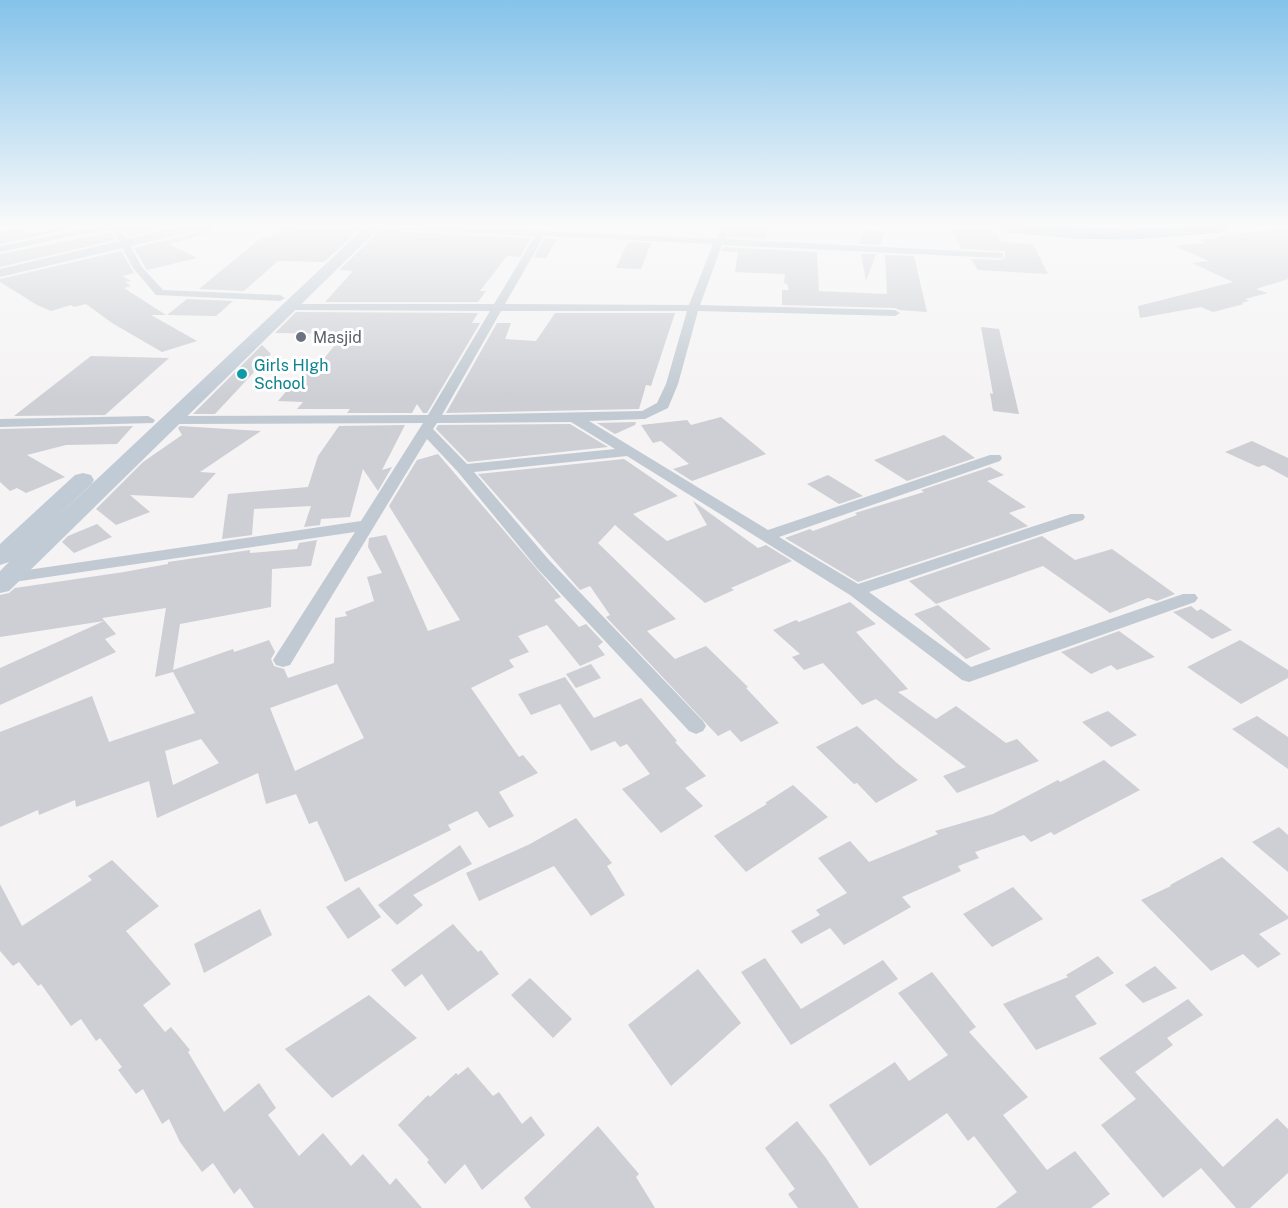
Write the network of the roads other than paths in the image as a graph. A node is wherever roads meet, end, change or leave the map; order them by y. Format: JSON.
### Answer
{"nodes":[{"id":1,"x":152,"y":283,"type":"edge"},
{"id":2,"x":306,"y":283,"type":"edge"},
{"id":3,"x":511,"y":283,"type":"edge"},
{"id":4,"x":703,"y":283,"type":"edge"},
{"id":5,"x":285,"y":303,"type":"junction"},
{"id":6,"x":497,"y":308,"type":"junction"},
{"id":7,"x":694,"y":308,"type":"junction"},
{"id":8,"x":895,"y":313,"type":"dead end"},
{"id":9,"x":182,"y":389,"type":"junction"},
{"id":10,"x":203,"y":390,"type":"junction"},
{"id":11,"x":574,"y":418,"type":"junction"},
{"id":12,"x":148,"y":420,"type":"junction"},
{"id":13,"x":172,"y":420,"type":"junction"},
{"id":14,"x":0,"y":423,"type":"edge"},
{"id":15,"x":429,"y":424,"type":"junction"},
{"id":16,"x":628,"y":452,"type":"junction"},
{"id":17,"x":994,"y":458,"type":"dead end"},
{"id":18,"x":463,"y":469,"type":"junction"},
{"id":19,"x":1077,"y":517,"type":"dead end"},
{"id":20,"x":366,"y":525,"type":"junction"},
{"id":21,"x":768,"y":535,"type":"junction"},
{"id":22,"x":0,"y":556,"type":"edge"},
{"id":23,"x":3,"y":580,"type":"edge"},
{"id":24,"x":856,"y":591,"type":"junction"},
{"id":25,"x":1189,"y":598,"type":"dead end"},
{"id":26,"x":283,"y":660,"type":"dead end"},
{"id":27,"x":696,"y":726,"type":"dead end"}],
"edges":[{"from":1,"to":5,"type":"street"},
{"from":2,"to":5,"type":"main road"},
{"from":3,"to":6,"type":"street"},
{"from":4,"to":7,"type":"street"},
{"from":5,"to":6,"type":"street"},
{"from":5,"to":9,"type":"main road"},
{"from":5,"to":10,"type":"main road"},
{"from":6,"to":7,"type":"street"},
{"from":6,"to":15,"type":"street"},
{"from":7,"to":8,"type":"street"},
{"from":7,"to":11,"type":"street"},
{"from":9,"to":10,"type":"main road"},
{"from":9,"to":12,"type":"main road"},
{"from":10,"to":13,"type":"main road"},
{"from":11,"to":15,"type":"street"},
{"from":11,"to":16,"type":"street"},
{"from":12,"to":14,"type":"street"},
{"from":12,"to":22,"type":"main road"},
{"from":13,"to":15,"type":"street"},
{"from":13,"to":23,"type":"main road"},
{"from":15,"to":18,"type":"street"},
{"from":15,"to":20,"type":"street"},
{"from":16,"to":18,"type":"street"},
{"from":16,"to":21,"type":"street"},
{"from":17,"to":21,"type":"street"},
{"from":18,"to":27,"type":"street"},
{"from":19,"to":24,"type":"street"},
{"from":20,"to":23,"type":"street"},
{"from":20,"to":26,"type":"street"},
{"from":21,"to":24,"type":"street"},
{"from":24,"to":25,"type":"street"}]}
